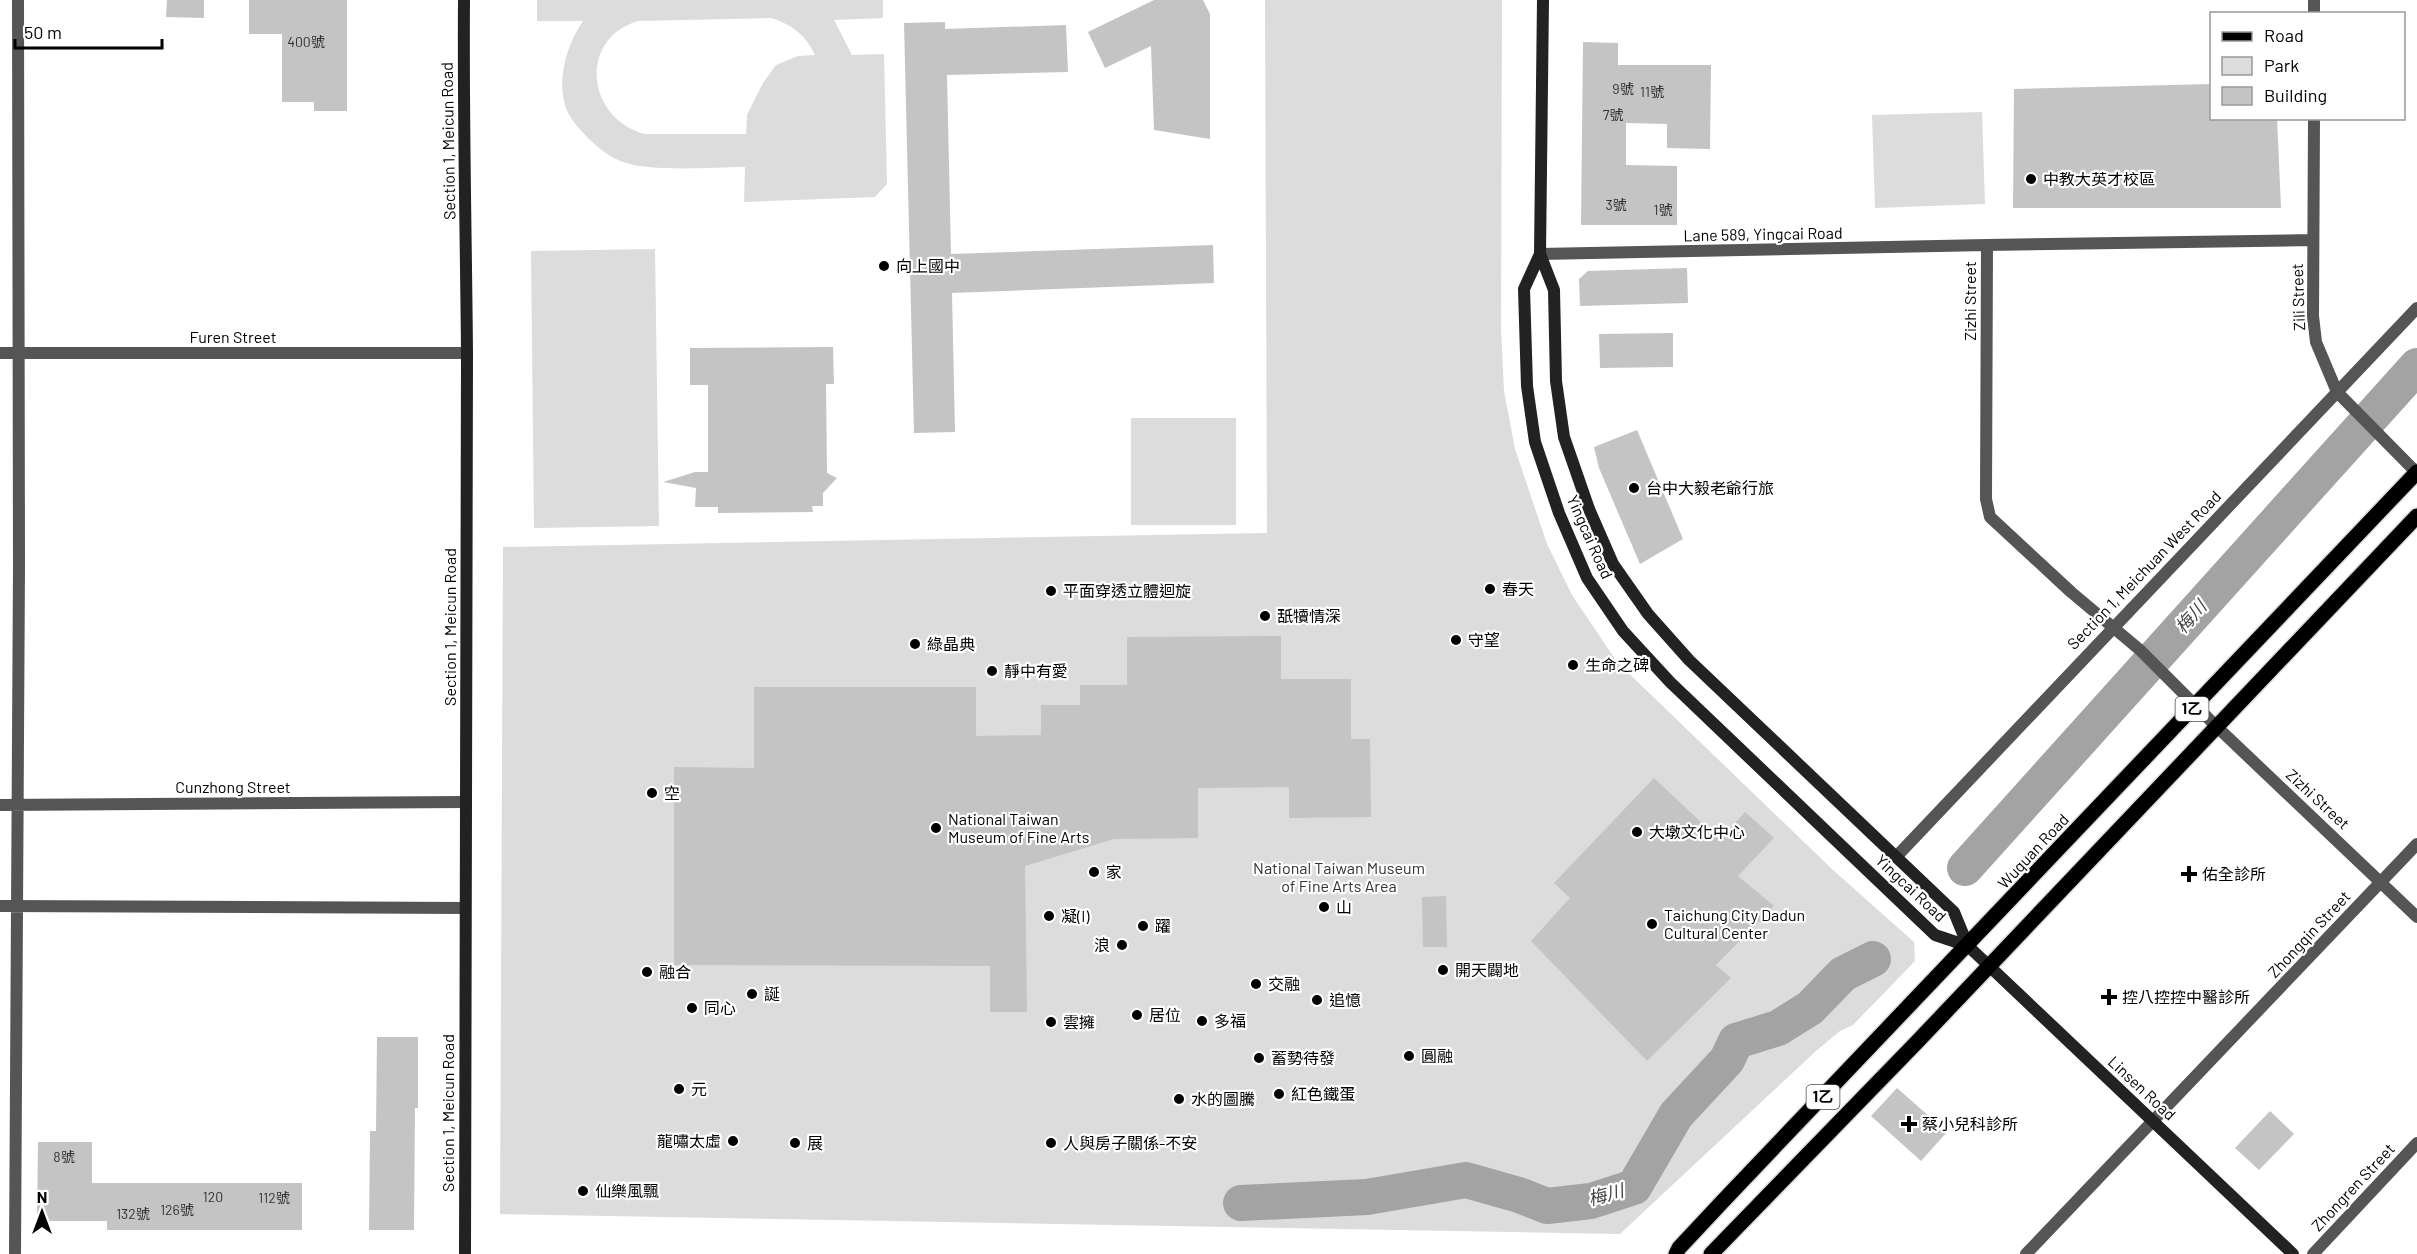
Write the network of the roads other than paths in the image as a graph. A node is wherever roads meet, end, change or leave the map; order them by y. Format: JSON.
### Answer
{"nodes":[{"id":1,"x":18,"y":0,"type":"edge"},
{"id":2,"x":464,"y":0,"type":"edge"},
{"id":3,"x":1543,"y":0,"type":"edge"},
{"id":4,"x":2314,"y":120,"type":"edge"},
{"id":5,"x":2313,"y":240,"type":"junction"},
{"id":6,"x":1987,"y":246,"type":"junction"},
{"id":7,"x":1540,"y":254,"type":"junction"},
{"id":8,"x":2417,"y":308,"type":"edge"},
{"id":9,"x":0,"y":353,"type":"edge"},
{"id":10,"x":17,"y":353,"type":"junction"},
{"id":11,"x":467,"y":353,"type":"junction"},
{"id":12,"x":2337,"y":392,"type":"junction"},
{"id":13,"x":2417,"y":472,"type":"edge"},
{"id":14,"x":2417,"y":516,"type":"edge"},
{"id":15,"x":2113,"y":627,"type":"junction"},
{"id":16,"x":2196,"y":705,"type":"junction"},
{"id":17,"x":2216,"y":726,"type":"junction"},
{"id":18,"x":466,"y":802,"type":"junction"},
{"id":19,"x":0,"y":805,"type":"edge"},
{"id":20,"x":16,"y":805,"type":"junction"},
{"id":21,"x":2417,"y":844,"type":"edge"},
{"id":22,"x":1896,"y":857,"type":"junction"},
{"id":23,"x":2381,"y":882,"type":"junction"},
{"id":24,"x":0,"y":906,"type":"edge"},
{"id":25,"x":16,"y":906,"type":"junction"},
{"id":26,"x":465,"y":908,"type":"junction"},
{"id":27,"x":2417,"y":917,"type":"edge"},
{"id":28,"x":1968,"y":946,"type":"junction"},
{"id":29,"x":1989,"y":966,"type":"junction"},
{"id":30,"x":2153,"y":1121,"type":"junction"},
{"id":31,"x":2417,"y":1143,"type":"edge"},
{"id":32,"x":1674,"y":1252,"type":"edge"},
{"id":33,"x":15,"y":1254,"type":"edge"},
{"id":34,"x":465,"y":1254,"type":"edge"},
{"id":35,"x":1711,"y":1254,"type":"edge"},
{"id":36,"x":2026,"y":1254,"type":"edge"},
{"id":37,"x":2293,"y":1254,"type":"edge"},
{"id":38,"x":2313,"y":1254,"type":"edge"}],
"edges":[{"from":1,"to":10,"type":"street"},
{"from":2,"to":11,"type":"main road","name":"Section 1, Meicun Road"},
{"from":3,"to":7,"type":"main road","name":"Yingcai Road"},
{"from":4,"to":5,"type":"street","name":"Zili Street"},
{"from":5,"to":6,"type":"street","name":"Zizhi Street"},
{"from":5,"to":12,"type":"street","name":"Zili Street"},
{"from":6,"to":7,"type":"street","name":"Lane 589, Yingcai Road"},
{"from":6,"to":15,"type":"street","name":"Zizhi Street"},
{"from":7,"to":22,"type":"main road","name":"Yingcai Road"},
{"from":7,"to":28,"type":"main road","name":"Yingcai Road"},
{"from":8,"to":12,"type":"street","name":"Section 1, Meichuan West Road"},
{"from":9,"to":10,"type":"street","name":"Furen Street"},
{"from":10,"to":11,"type":"street","name":"Furen Street"},
{"from":10,"to":20,"type":"street"},
{"from":11,"to":18,"type":"main road","name":"Section 1, Meicun Road"},
{"from":12,"to":13,"type":"street","name":"Zili Street"},
{"from":12,"to":15,"type":"street","name":"Section 1, Meichuan West Road"},
{"from":13,"to":16,"type":"main road","name":"Wuquan Road","number":"1乙"},
{"from":14,"to":17,"type":"main road","number":"1乙"},
{"from":15,"to":16,"type":"street","name":"Zizhi Street"},
{"from":15,"to":22,"type":"street","name":"Section 1, Meichuan West Road"},
{"from":16,"to":17,"type":"street","name":"Zizhi Street"},
{"from":16,"to":28,"type":"main road","name":"Wuquan Road","number":"1乙"},
{"from":17,"to":23,"type":"street","name":"Zizhi Street"},
{"from":17,"to":29,"type":"main road","number":"1乙"},
{"from":18,"to":20,"type":"street","name":"Cunzhong Street"},
{"from":18,"to":26,"type":"main road","name":"Section 1, Meicun Road"},
{"from":19,"to":20,"type":"street","name":"Cunzhong Street"},
{"from":20,"to":25,"type":"street"},
{"from":21,"to":23,"type":"street","name":"Zhongqin Street"},
{"from":22,"to":28,"type":"main road","name":"Yingcai Road"},
{"from":23,"to":27,"type":"street","name":"Zizhi Street"},
{"from":23,"to":30,"type":"street","name":"Zhongqin Street"},
{"from":24,"to":25,"type":"street"},
{"from":25,"to":26,"type":"street"},
{"from":25,"to":33,"type":"street"},
{"from":26,"to":34,"type":"main road","name":"Section 1, Meicun Road"},
{"from":28,"to":29,"type":"main road","name":"Linsen Road"},
{"from":28,"to":32,"type":"main road","name":"Wuquan Road","number":"1乙"},
{"from":29,"to":30,"type":"main road","name":"Linsen Road"},
{"from":29,"to":35,"type":"main road","number":"1乙"},
{"from":30,"to":36,"type":"street","name":"Zhongqin Street"},
{"from":30,"to":37,"type":"main road","name":"Linsen Road"},
{"from":31,"to":38,"type":"street","name":"Zhongren Street"}]}
